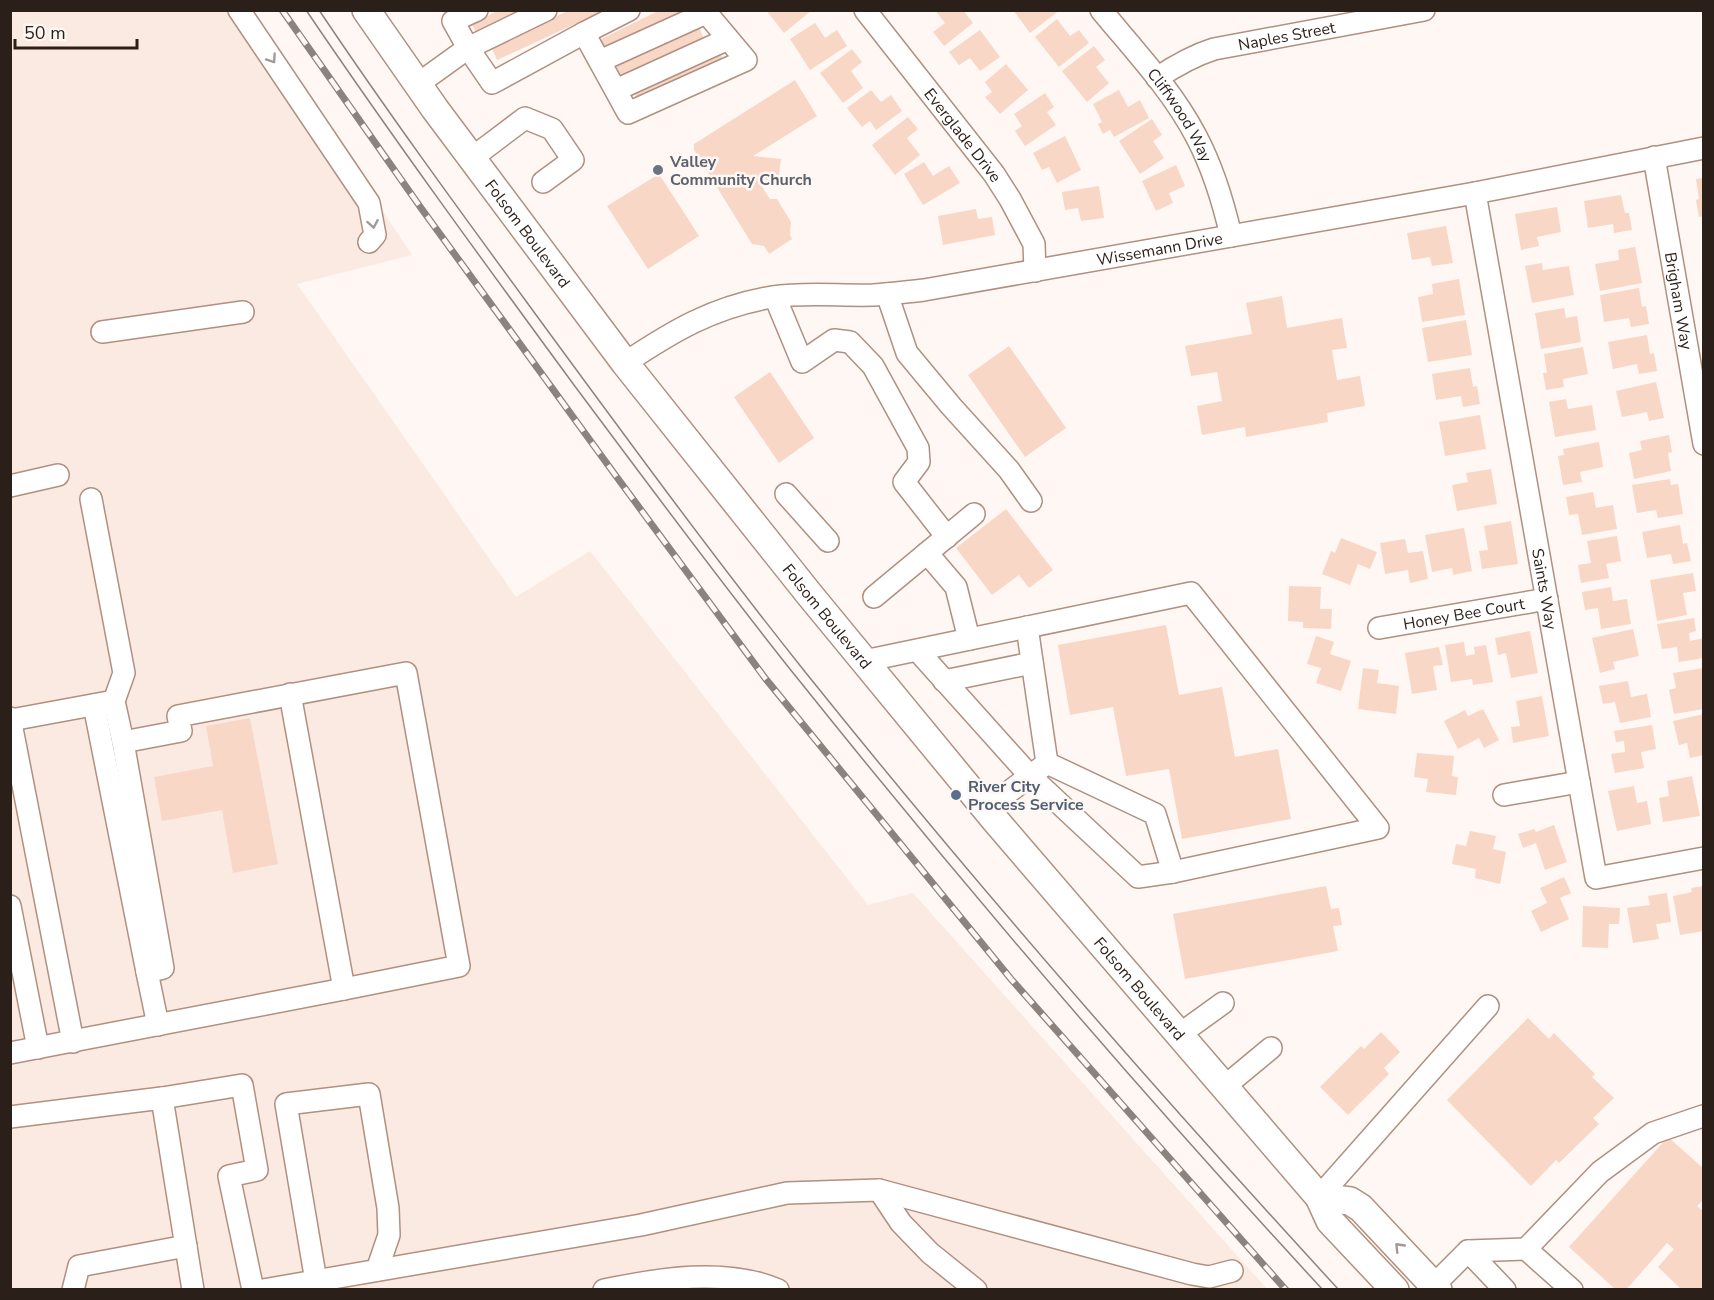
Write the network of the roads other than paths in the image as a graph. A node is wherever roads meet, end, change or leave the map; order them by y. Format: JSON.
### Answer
{"nodes":[{"id":1,"x":240,"y":10,"type":"edge"},
{"id":2,"x":366,"y":10,"type":"edge"},
{"id":3,"x":477,"y":10,"type":"edge"},
{"id":4,"x":546,"y":10,"type":"edge"},
{"id":5,"x":629,"y":10,"type":"edge"},
{"id":6,"x":866,"y":10,"type":"edge"},
{"id":7,"x":1101,"y":10,"type":"edge"},
{"id":8,"x":1424,"y":10,"type":"edge"},
{"id":9,"x":705,"y":12,"type":"edge"},
{"id":10,"x":584,"y":33,"type":"junction"},
{"id":11,"x":468,"y":48,"type":"junction"},
{"id":12,"x":600,"y":61,"type":"junction"},
{"id":13,"x":1157,"y":78,"type":"junction"},
{"id":14,"x":418,"y":84,"type":"junction"},
{"id":15,"x":1704,"y":148,"type":"edge"},
{"id":16,"x":1654,"y":157,"type":"junction"},
{"id":17,"x":472,"y":158,"type":"junction"},
{"id":18,"x":543,"y":182,"type":"dead end"},
{"id":19,"x":1475,"y":193,"type":"junction"},
{"id":20,"x":1231,"y":236,"type":"junction"},
{"id":21,"x":369,"y":242,"type":"dead end"},
{"id":22,"x":1035,"y":271,"type":"junction"},
{"id":23,"x":887,"y":294,"type":"junction"},
{"id":24,"x":775,"y":297,"type":"junction"},
{"id":25,"x":243,"y":312,"type":"dead end"},
{"id":26,"x":102,"y":332,"type":"dead end"},
{"id":27,"x":625,"y":363,"type":"junction"},
{"id":28,"x":1704,"y":444,"type":"edge"},
{"id":29,"x":58,"y":476,"type":"dead end"},
{"id":30,"x":10,"y":486,"type":"edge"},
{"id":31,"x":786,"y":494,"type":"dead end"},
{"id":32,"x":91,"y":499,"type":"dead end"},
{"id":33,"x":1031,"y":501,"type":"dead end"},
{"id":34,"x":974,"y":514,"type":"dead end"},
{"id":35,"x":947,"y":537,"type":"junction"},
{"id":36,"x":828,"y":541,"type":"dead end"},
{"id":37,"x":927,"y":553,"type":"junction"},
{"id":38,"x":874,"y":597,"type":"dead end"},
{"id":39,"x":1547,"y":599,"type":"junction"},
{"id":40,"x":1027,"y":627,"type":"junction"},
{"id":41,"x":1379,"y":628,"type":"dead end"},
{"id":42,"x":969,"y":639,"type":"junction"},
{"id":43,"x":917,"y":650,"type":"junction"},
{"id":44,"x":864,"y":661,"type":"junction"},
{"id":45,"x":1032,"y":663,"type":"junction"},
{"id":46,"x":944,"y":681,"type":"junction"},
{"id":47,"x":290,"y":694,"type":"junction"},
{"id":48,"x":104,"y":703,"type":"junction"},
{"id":49,"x":11,"y":719,"type":"edge"},
{"id":50,"x":123,"y":742,"type":"junction"},
{"id":51,"x":1047,"y":763,"type":"junction"},
{"id":52,"x":1030,"y":776,"type":"junction"},
{"id":53,"x":1579,"y":782,"type":"junction"},
{"id":54,"x":1504,"y":795,"type":"dead end"},
{"id":55,"x":986,"y":809,"type":"junction"},
{"id":56,"x":1704,"y":858,"type":"edge"},
{"id":57,"x":1173,"y":872,"type":"junction"},
{"id":58,"x":10,"y":906,"type":"edge"},
{"id":59,"x":147,"y":972,"type":"junction"},
{"id":60,"x":344,"y":989,"type":"junction"},
{"id":61,"x":1224,"y":1003,"type":"dead end"},
{"id":62,"x":1488,"y":1006,"type":"dead end"},
{"id":63,"x":158,"y":1025,"type":"junction"},
{"id":64,"x":1180,"y":1034,"type":"junction"},
{"id":65,"x":73,"y":1042,"type":"junction"},
{"id":66,"x":1271,"y":1047,"type":"dead end"},
{"id":67,"x":38,"y":1048,"type":"junction"},
{"id":68,"x":10,"y":1053,"type":"edge"},
{"id":69,"x":1224,"y":1087,"type":"junction"},
{"id":70,"x":162,"y":1098,"type":"junction"},
{"id":71,"x":1703,"y":1116,"type":"edge"},
{"id":72,"x":10,"y":1117,"type":"edge"},
{"id":73,"x":879,"y":1190,"type":"junction"},
{"id":74,"x":1318,"y":1197,"type":"junction"},
{"id":75,"x":186,"y":1246,"type":"junction"},
{"id":76,"x":1526,"y":1249,"type":"junction"},
{"id":77,"x":1468,"y":1251,"type":"junction"},
{"id":78,"x":377,"y":1270,"type":"junction"},
{"id":79,"x":1232,"y":1272,"type":"dead end"},
{"id":80,"x":316,"y":1281,"type":"junction"},
{"id":81,"x":679,"y":1284,"type":"edge"},
{"id":82,"x":1436,"y":1287,"type":"edge"},
{"id":83,"x":73,"y":1290,"type":"edge"},
{"id":84,"x":193,"y":1290,"type":"edge"},
{"id":85,"x":253,"y":1290,"type":"edge"},
{"id":86,"x":263,"y":1290,"type":"edge"},
{"id":87,"x":604,"y":1290,"type":"edge"},
{"id":88,"x":778,"y":1290,"type":"edge"},
{"id":89,"x":976,"y":1290,"type":"edge"},
{"id":90,"x":1395,"y":1290,"type":"edge"},
{"id":91,"x":1505,"y":1290,"type":"edge"},
{"id":92,"x":1572,"y":1290,"type":"edge"}],
"edges":[{"from":1,"to":21,"type":"street","one_way":true},
{"from":2,"to":14,"type":"main road","name":"Folsom Boulevard"},
{"from":3,"to":11,"type":"street"},
{"from":4,"to":11,"type":"street"},
{"from":5,"to":10,"type":"street"},
{"from":6,"to":22,"type":"street","name":"Everglade Drive"},
{"from":7,"to":13,"type":"street","name":"Cliffwood Way"},
{"from":8,"to":13,"type":"street","name":"Naples Street"},
{"from":9,"to":12,"type":"street"},
{"from":9,"to":12,"type":"street"},
{"from":10,"to":11,"type":"street"},
{"from":10,"to":12,"type":"street"},
{"from":11,"to":14,"type":"street"},
{"from":13,"to":20,"type":"street","name":"Cliffwood Way"},
{"from":14,"to":17,"type":"main road","name":"Folsom Boulevard"},
{"from":15,"to":16,"type":"street","name":"Wissemann Drive"},
{"from":16,"to":19,"type":"street","name":"Wissemann Drive"},
{"from":16,"to":28,"type":"street","name":"Brigham Way"},
{"from":17,"to":18,"type":"street"},
{"from":17,"to":27,"type":"main road","name":"Folsom Boulevard"},
{"from":19,"to":20,"type":"street","name":"Wissemann Drive"},
{"from":19,"to":39,"type":"street","name":"Saints Way"},
{"from":20,"to":22,"type":"street","name":"Wissemann Drive"},
{"from":22,"to":23,"type":"street","name":"Wissemann Drive"},
{"from":23,"to":24,"type":"street","name":"Wissemann Drive"},
{"from":23,"to":33,"type":"street"},
{"from":24,"to":27,"type":"street","name":"Wissemann Drive"},
{"from":24,"to":35,"type":"street"},
{"from":25,"to":26,"type":"street"},
{"from":27,"to":44,"type":"main road","name":"Folsom Boulevard"},
{"from":29,"to":30,"type":"street"},
{"from":31,"to":36,"type":"street"},
{"from":32,"to":48,"type":"street"},
{"from":34,"to":35,"type":"street"},
{"from":35,"to":37,"type":"street"},
{"from":37,"to":38,"type":"street"},
{"from":37,"to":42,"type":"street"},
{"from":39,"to":41,"type":"street","name":"Honey Bee Court"},
{"from":39,"to":53,"type":"street","name":"Saints Way"},
{"from":40,"to":42,"type":"street"},
{"from":40,"to":45,"type":"street"},
{"from":40,"to":57,"type":"street"},
{"from":42,"to":43,"type":"street"},
{"from":43,"to":44,"type":"street"},
{"from":43,"to":46,"type":"street"},
{"from":44,"to":55,"type":"main road","name":"Folsom Boulevard"},
{"from":45,"to":46,"type":"street"},
{"from":45,"to":51,"type":"street"},
{"from":46,"to":52,"type":"street"},
{"from":47,"to":50,"type":"street"},
{"from":47,"to":60,"type":"street"},
{"from":47,"to":60,"type":"street"},
{"from":48,"to":49,"type":"street"},
{"from":48,"to":50,"type":"street"},
{"from":48,"to":59,"type":"street"},
{"from":49,"to":65,"type":"street"},
{"from":50,"to":59,"type":"street"},
{"from":51,"to":52,"type":"street"},
{"from":51,"to":57,"type":"street"},
{"from":52,"to":55,"type":"street"},
{"from":52,"to":57,"type":"street"},
{"from":53,"to":54,"type":"street"},
{"from":53,"to":56,"type":"street","name":"Saints Way"},
{"from":55,"to":64,"type":"main road","name":"Folsom Boulevard"},
{"from":58,"to":67,"type":"street"},
{"from":59,"to":63,"type":"street"},
{"from":60,"to":63,"type":"street"},
{"from":61,"to":64,"type":"street"},
{"from":62,"to":74,"type":"street"},
{"from":63,"to":65,"type":"street"},
{"from":64,"to":69,"type":"main road","name":"Folsom Boulevard"},
{"from":65,"to":67,"type":"street"},
{"from":66,"to":69,"type":"street"},
{"from":67,"to":68,"type":"street"},
{"from":69,"to":74,"type":"main road","name":"Folsom Boulevard"},
{"from":70,"to":72,"type":"street"},
{"from":70,"to":75,"type":"street"},
{"from":70,"to":85,"type":"street"},
{"from":71,"to":76,"type":"street"},
{"from":73,"to":78,"type":"street"},
{"from":73,"to":79,"type":"street"},
{"from":73,"to":89,"type":"street"},
{"from":82,"to":74,"type":"main road","one_way":true},
{"from":74,"to":90,"type":"main road","name":"Folsom Boulevard"},
{"from":75,"to":83,"type":"street"},
{"from":75,"to":84,"type":"street"},
{"from":76,"to":77,"type":"street"},
{"from":76,"to":92,"type":"street"},
{"from":77,"to":82,"type":"street"},
{"from":77,"to":91,"type":"street"},
{"from":78,"to":80,"type":"street"},
{"from":78,"to":80,"type":"street"},
{"from":80,"to":86,"type":"street"},
{"from":81,"to":87,"type":"street"},
{"from":81,"to":88,"type":"street"}]}
